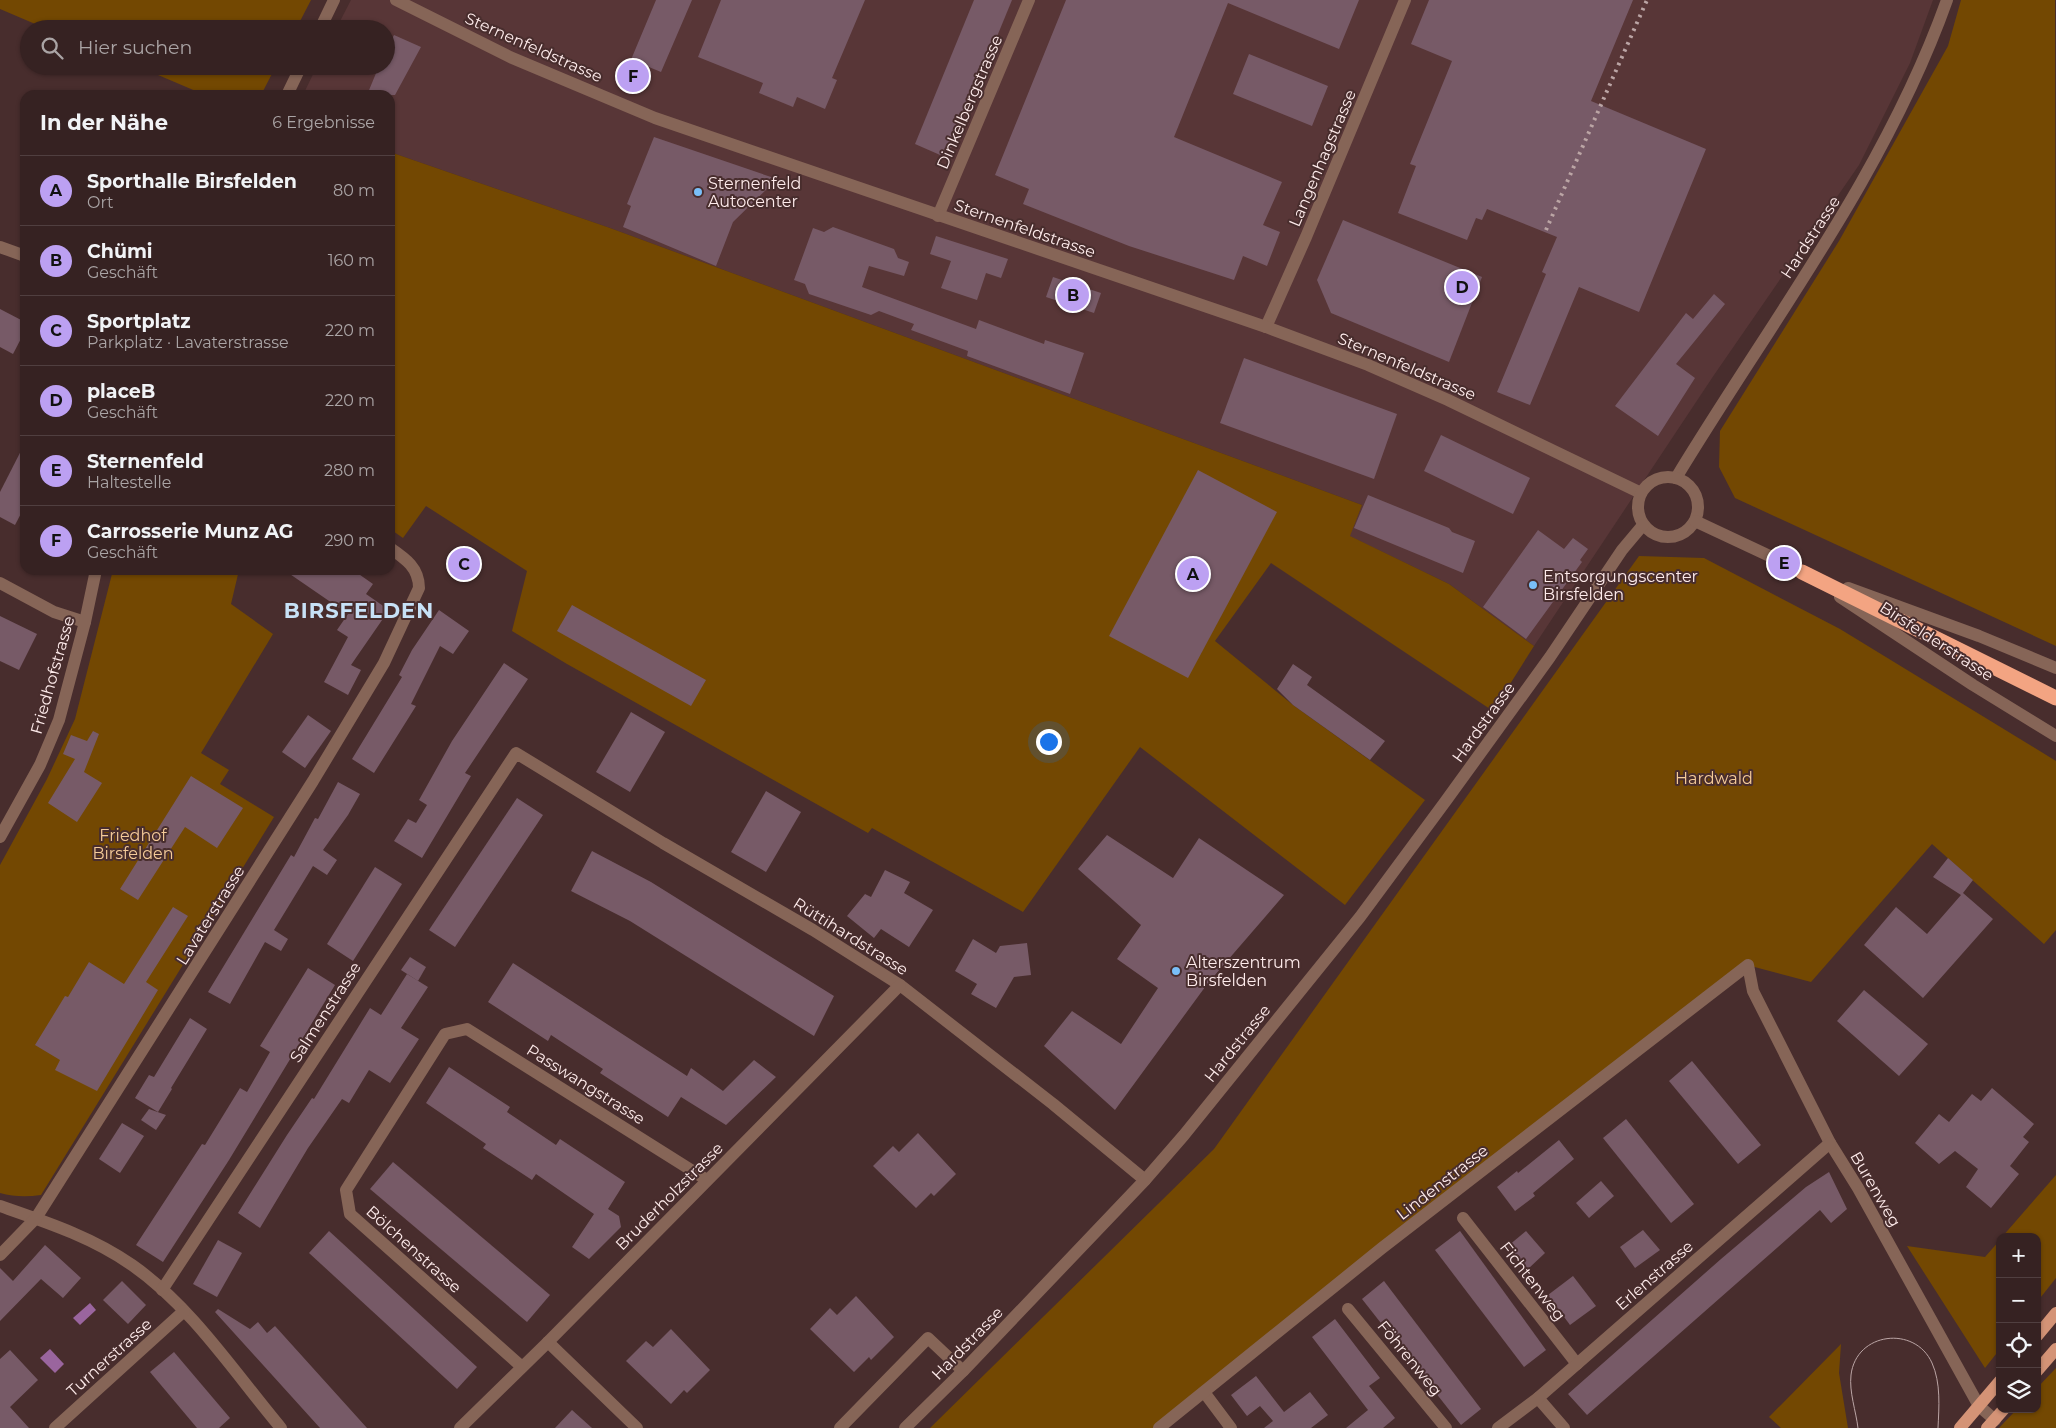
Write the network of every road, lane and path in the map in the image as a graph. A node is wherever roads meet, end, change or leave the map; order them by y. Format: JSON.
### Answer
{"nodes":[{"id":1,"x":334,"y":0,"type":"edge"},
{"id":2,"x":396,"y":0,"type":"edge"},
{"id":3,"x":1029,"y":0,"type":"edge"},
{"id":4,"x":1405,"y":0,"type":"edge"},
{"id":5,"x":1947,"y":0,"type":"edge"},
{"id":6,"x":324,"y":20,"type":"edge"},
{"id":7,"x":297,"y":75,"type":"edge"},
{"id":8,"x":289,"y":90,"type":"edge"},
{"id":9,"x":938,"y":216,"type":"junction"},
{"id":10,"x":0,"y":247,"type":"edge"},
{"id":11,"x":20,"y":254,"type":"edge"},
{"id":12,"x":1266,"y":327,"type":"junction"},
{"id":13,"x":1676,"y":478,"type":"junction"},
{"id":14,"x":1641,"y":493,"type":"junction"},
{"id":15,"x":1695,"y":521,"type":"junction"},
{"id":16,"x":1643,"y":525,"type":"junction"},
{"id":17,"x":395,"y":552,"type":"edge"},
{"id":18,"x":1802,"y":572,"type":"junction"},
{"id":19,"x":95,"y":575,"type":"edge"},
{"id":20,"x":0,"y":583,"type":"edge"},
{"id":21,"x":85,"y":622,"type":"junction"},
{"id":22,"x":2056,"y":668,"type":"edge"},
{"id":23,"x":2056,"y":698,"type":"edge"},
{"id":24,"x":2056,"y":736,"type":"edge"},
{"id":25,"x":516,"y":753,"type":"joint"},
{"id":26,"x":0,"y":837,"type":"edge"},
{"id":27,"x":1748,"y":965,"type":"joint"},
{"id":28,"x":900,"y":985,"type":"junction"},
{"id":29,"x":445,"y":1034,"type":"joint"},
{"id":30,"x":1830,"y":1143,"type":"junction"},
{"id":31,"x":707,"y":1180,"type":"junction"},
{"id":32,"x":1145,"y":1180,"type":"junction"},
{"id":33,"x":0,"y":1206,"type":"edge"},
{"id":34,"x":36,"y":1218,"type":"junction"},
{"id":35,"x":1463,"y":1218,"type":"dead end"},
{"id":36,"x":0,"y":1255,"type":"edge"},
{"id":37,"x":162,"y":1290,"type":"junction"},
{"id":38,"x":1348,"y":1309,"type":"dead end"},
{"id":39,"x":184,"y":1311,"type":"junction"},
{"id":40,"x":2056,"y":1314,"type":"edge"},
{"id":41,"x":2041,"y":1331,"type":"edge"},
{"id":42,"x":548,"y":1342,"type":"junction"},
{"id":43,"x":2056,"y":1349,"type":"edge"},
{"id":44,"x":1577,"y":1364,"type":"junction"},
{"id":45,"x":522,"y":1367,"type":"junction"},
{"id":46,"x":2040,"y":1368,"type":"edge"},
{"id":47,"x":963,"y":1371,"type":"junction"},
{"id":48,"x":1996,"y":1387,"type":"edge"},
{"id":49,"x":1204,"y":1392,"type":"junction"},
{"id":50,"x":1538,"y":1398,"type":"junction"},
{"id":51,"x":1979,"y":1406,"type":"junction"},
{"id":52,"x":2001,"y":1413,"type":"edge"},
{"id":53,"x":1991,"y":1424,"type":"edge"},
{"id":54,"x":278,"y":1427,"type":"edge"},
{"id":55,"x":55,"y":1428,"type":"edge"},
{"id":56,"x":460,"y":1428,"type":"edge"},
{"id":57,"x":637,"y":1428,"type":"edge"},
{"id":58,"x":840,"y":1428,"type":"edge"},
{"id":59,"x":905,"y":1428,"type":"edge"},
{"id":60,"x":1158,"y":1428,"type":"edge"},
{"id":61,"x":1231,"y":1428,"type":"edge"},
{"id":62,"x":1446,"y":1428,"type":"edge"},
{"id":63,"x":1498,"y":1428,"type":"edge"},
{"id":64,"x":1564,"y":1428,"type":"edge"},
{"id":65,"x":1960,"y":1428,"type":"edge"}],
"edges":[{"from":1,"to":6,"type":"street"},
{"from":2,"to":9,"type":"street","name":"Sternenfeldstrasse"},
{"from":3,"to":9,"type":"street","name":"Dinkelbergstrasse"},
{"from":4,"to":12,"type":"street","name":"Langenhagstrasse"},
{"from":5,"to":13,"type":"street","name":"Hardstrasse"},
{"from":7,"to":8,"type":"street"},
{"from":9,"to":12,"type":"street","name":"Sternenfeldstrasse"},
{"from":10,"to":11,"type":"street"},
{"from":12,"to":14,"type":"street","name":"Sternenfeldstrasse"},
{"from":13,"to":14,"type":"street"},
{"from":13,"to":15,"type":"street"},
{"from":14,"to":16,"type":"street"},
{"from":15,"to":16,"type":"street"},
{"from":15,"to":18,"type":"street","name":"Birsfelderstrasse"},
{"from":16,"to":32,"type":"street","name":"Hardstrasse"},
{"from":17,"to":34,"type":"street","name":"Lavaterstrasse"},
{"from":18,"to":22,"type":"street","name":"Birsfelderstrasse"},
{"from":18,"to":23,"type":"highway"},
{"from":18,"to":24,"type":"street","name":"Birsfelderstrasse"},
{"from":19,"to":21,"type":"street","name":"Friedhofstrasse"},
{"from":20,"to":21,"type":"street"},
{"from":21,"to":26,"type":"street","name":"Friedhofstrasse"},
{"from":25,"to":28,"type":"street","name":"Rüttihardstrasse"},
{"from":25,"to":37,"type":"street","name":"Salmenstrasse"},
{"from":27,"to":30,"type":"street","name":"Burenweg"},
{"from":27,"to":49,"type":"street","name":"Lindenstrasse"},
{"from":28,"to":31,"type":"street","name":"Bruderholzstrasse"},
{"from":28,"to":32,"type":"street","name":"Rüttihardstrasse"},
{"from":29,"to":31,"type":"street","name":"Passwangstrasse"},
{"from":29,"to":45,"type":"street","name":"Bölchenstrasse"},
{"from":30,"to":44,"type":"street","name":"Erlenstrasse"},
{"from":30,"to":51,"type":"street","name":"Burenweg"},
{"from":31,"to":42,"type":"street","name":"Bruderholzstrasse"},
{"from":32,"to":47,"type":"street","name":"Hardstrasse"},
{"from":33,"to":34,"type":"street"},
{"from":34,"to":36,"type":"street","name":"Lavaterstrasse"},
{"from":34,"to":37,"type":"street"},
{"from":35,"to":44,"type":"street","name":"Fichtenweg"},
{"from":37,"to":39,"type":"street"},
{"from":38,"to":62,"type":"street","name":"Föhrenweg"},
{"from":39,"to":54,"type":"street"},
{"from":39,"to":55,"type":"street","name":"Turnerstrasse"},
{"from":40,"to":41,"type":"main road"},
{"from":42,"to":45,"type":"street","name":"Bruderholzstrasse"},
{"from":42,"to":57,"type":"street"},
{"from":43,"to":46,"type":"main road"},
{"from":44,"to":50,"type":"street","name":"Erlenstrasse"},
{"from":45,"to":56,"type":"street","name":"Bruderholzstrasse"},
{"from":47,"to":58,"type":"street"},
{"from":47,"to":59,"type":"street","name":"Hardstrasse"},
{"from":48,"to":51,"type":"main road"},
{"from":49,"to":60,"type":"street","name":"Lindenstrasse"},
{"from":49,"to":61,"type":"street"},
{"from":50,"to":63,"type":"street","name":"Erlenstrasse"},
{"from":50,"to":64,"type":"street"},
{"from":51,"to":53,"type":"street","name":"Burenweg"},
{"from":51,"to":65,"type":"main road"},
{"from":52,"to":53,"type":"main road"}]}
